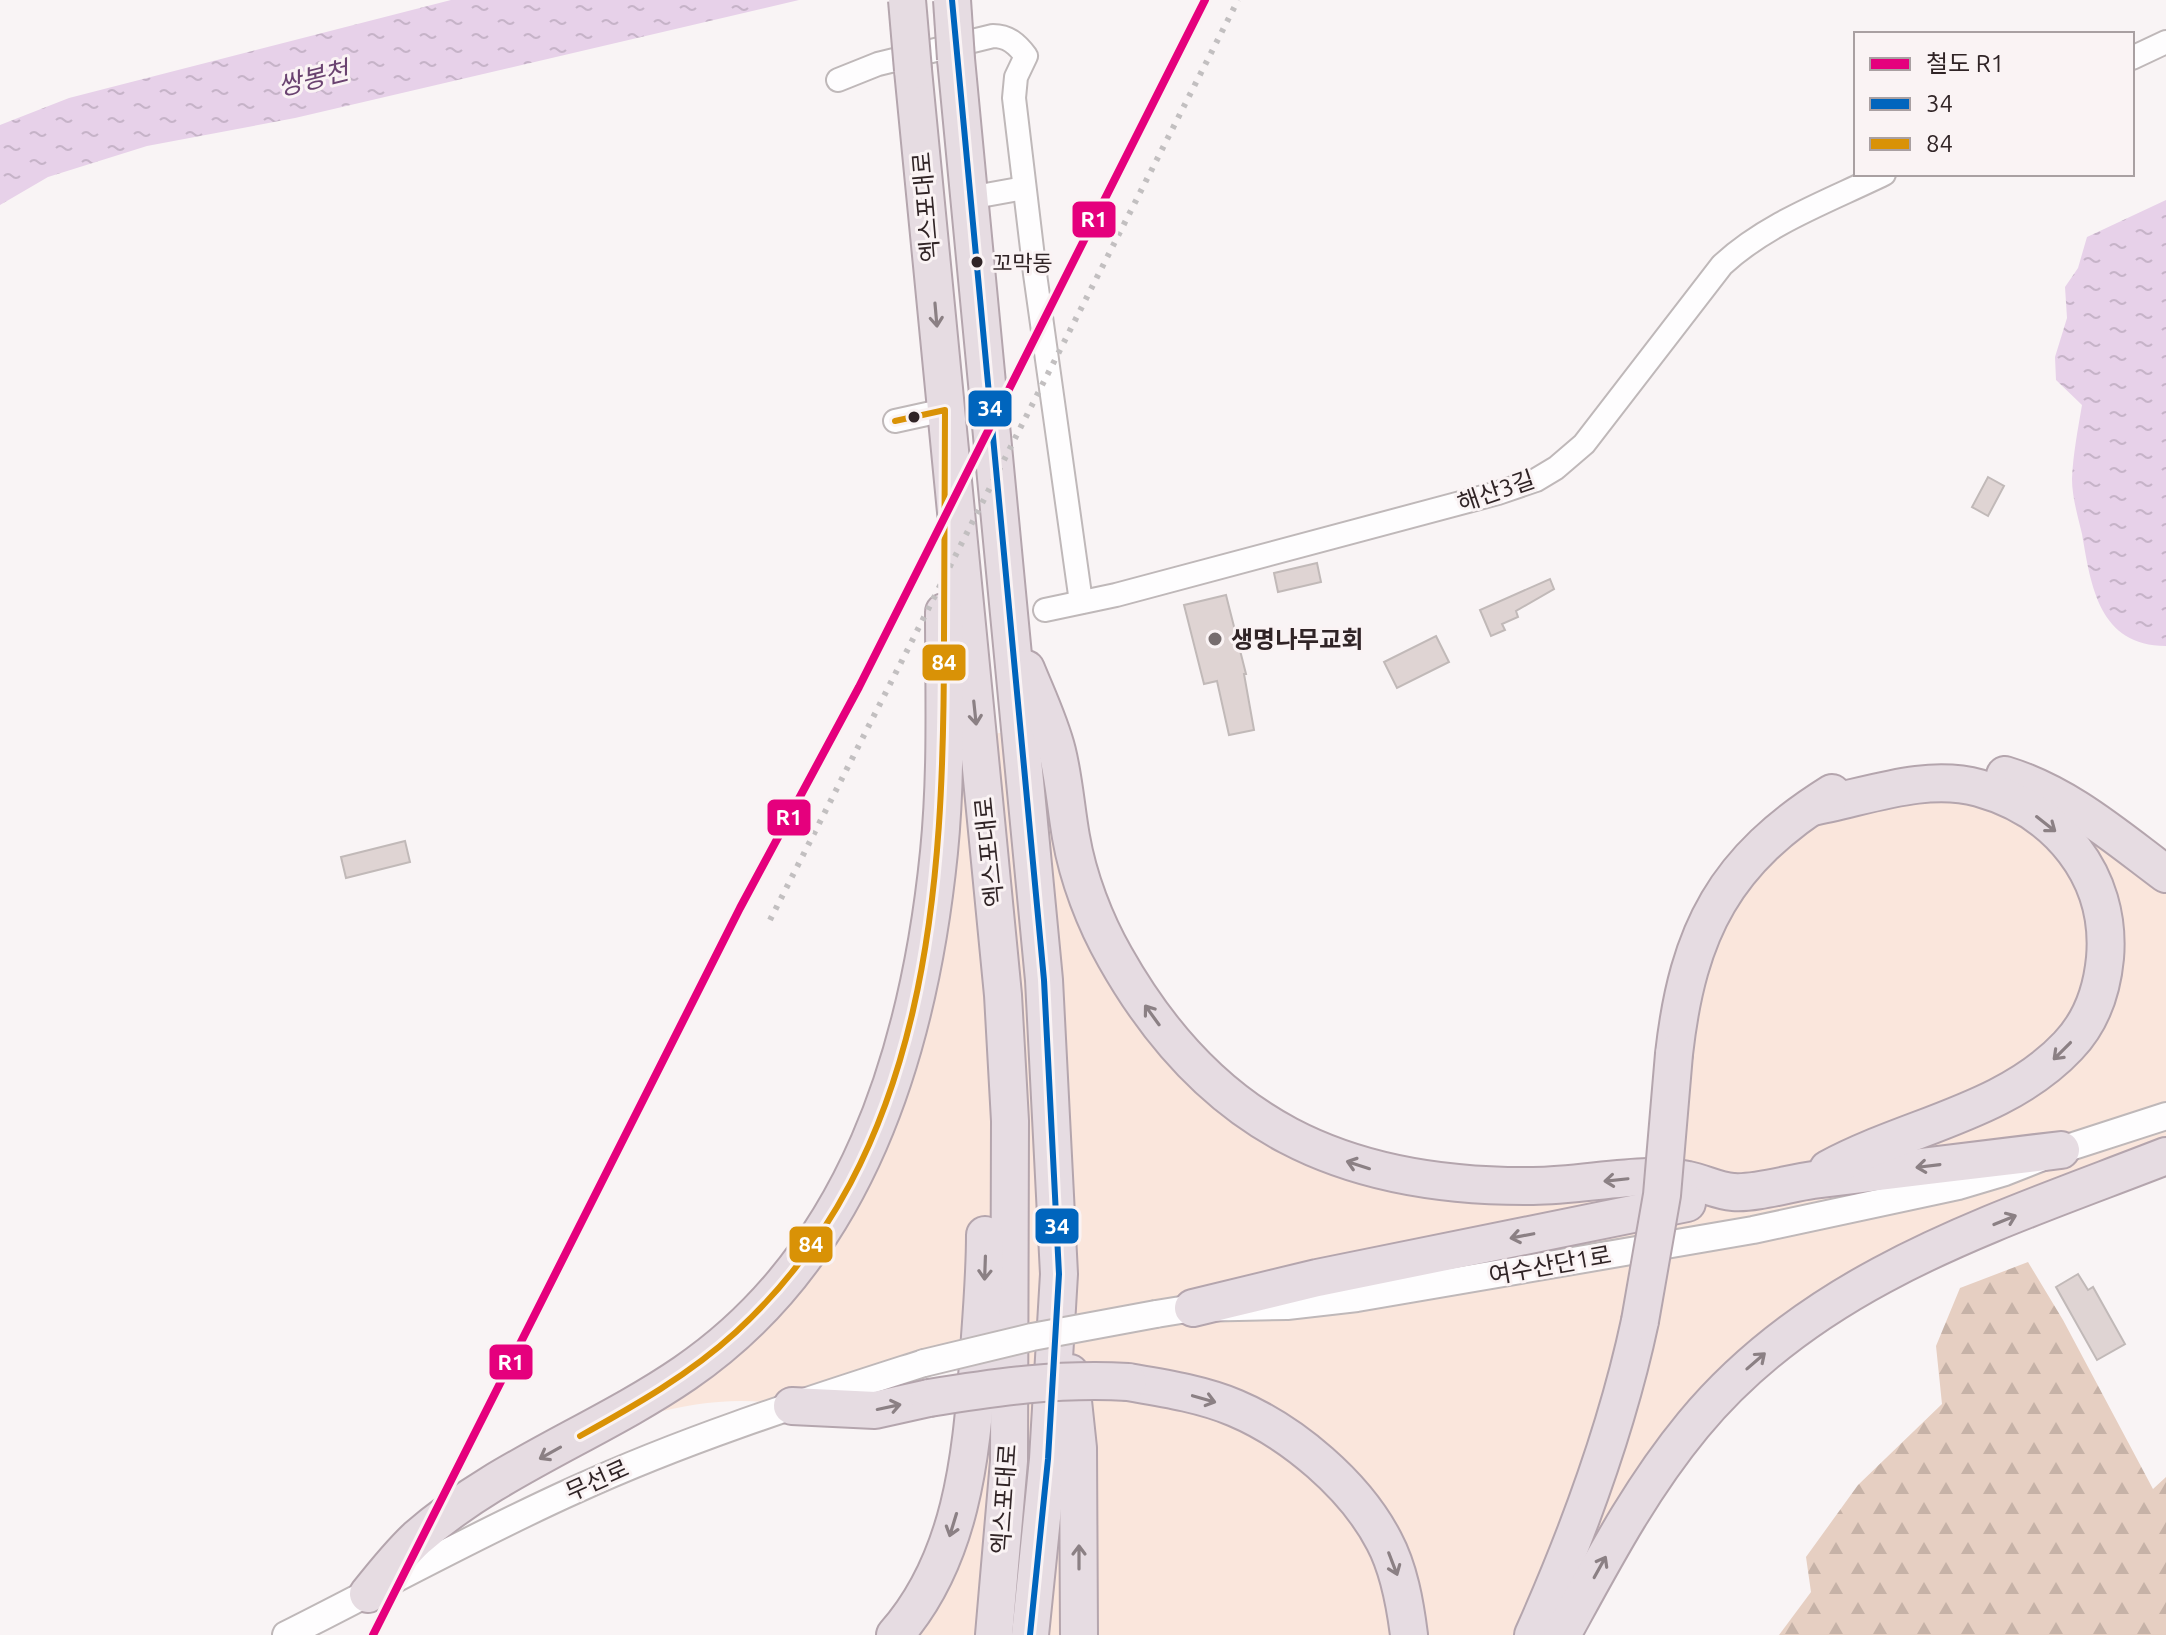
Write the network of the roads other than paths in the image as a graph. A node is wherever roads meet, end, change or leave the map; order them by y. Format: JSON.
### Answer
{"nodes":[{"id":1,"x":907,"y":0,"type":"edge"},
{"id":2,"x":952,"y":0,"type":"edge"},
{"id":3,"x":2166,"y":42,"type":"edge"},
{"id":4,"x":2134,"y":57,"type":"edge"},
{"id":5,"x":838,"y":80,"type":"dead end"},
{"id":6,"x":1880,"y":176,"type":"edge"},
{"id":7,"x":1024,"y":188,"type":"junction"},
{"id":8,"x":969,"y":198,"type":"junction"},
{"id":9,"x":945,"y":410,"type":"junction"},
{"id":10,"x":895,"y":421,"type":"dead end"},
{"id":11,"x":1081,"y":602,"type":"junction"},
{"id":12,"x":1045,"y":610,"type":"dead end"},
{"id":13,"x":1011,"y":633,"type":"junction"},
{"id":14,"x":1812,"y":807,"type":"junction"},
{"id":15,"x":2166,"y":874,"type":"edge"},
{"id":16,"x":1003,"y":995,"type":"junction"},
{"id":17,"x":2166,"y":1116,"type":"edge"},
{"id":18,"x":2061,"y":1150,"type":"junction"},
{"id":19,"x":2166,"y":1156,"type":"edge"},
{"id":20,"x":1805,"y":1181,"type":"junction"},
{"id":21,"x":1735,"y":1193,"type":"junction"},
{"id":22,"x":1059,"y":1274,"type":"junction"},
{"id":23,"x":1193,"y":1308,"type":"junction"},
{"id":24,"x":924,"y":1363,"type":"joint"},
{"id":25,"x":792,"y":1406,"type":"junction"},
{"id":26,"x":368,"y":1594,"type":"junction"},
{"id":27,"x":286,"y":1635,"type":"edge"},
{"id":28,"x":895,"y":1635,"type":"edge"},
{"id":29,"x":994,"y":1635,"type":"edge"},
{"id":30,"x":1030,"y":1635,"type":"edge"},
{"id":31,"x":1079,"y":1635,"type":"edge"},
{"id":32,"x":1409,"y":1635,"type":"edge"},
{"id":33,"x":1533,"y":1635,"type":"edge"},
{"id":34,"x":1562,"y":1635,"type":"edge"}],
"edges":[{"from":1,"to":9,"type":"highway","name":"엑스포대로","one_way":true,"bridge":true},
{"from":2,"to":8,"type":"highway","name":"엑스포대로","bridge":true},
{"from":3,"to":4,"type":"street"},
{"from":5,"to":7,"type":"street"},
{"from":6,"to":11,"type":"street","name":"해산3길"},
{"from":7,"to":8,"type":"street"},
{"from":7,"to":11,"type":"street"},
{"from":8,"to":13,"type":"highway","name":"엑스포대로"},
{"from":9,"to":10,"type":"street"},
{"from":9,"to":16,"type":"highway","name":"엑스포대로","one_way":true},
{"from":9,"to":26,"type":"highway","one_way":true},
{"from":11,"to":12,"type":"street","name":"해산3길"},
{"from":21,"to":13,"type":"highway","one_way":true},
{"from":13,"to":22,"type":"highway","name":"엑스포대로"},
{"from":14,"to":15,"type":"highway"},
{"from":14,"to":20,"type":"highway","one_way":true},
{"from":14,"to":33,"type":"highway","bridge":true},
{"from":16,"to":28,"type":"highway","one_way":true},
{"from":16,"to":29,"type":"highway","name":"엑스포대로"},
{"from":17,"to":18,"type":"street","name":"여수산단1로"},
{"from":18,"to":20,"type":"highway","one_way":true},
{"from":18,"to":23,"type":"street","name":"여수산단1로"},
{"from":34,"to":19,"type":"highway","one_way":true},
{"from":20,"to":21,"type":"highway"},
{"from":21,"to":23,"type":"highway","one_way":true},
{"from":22,"to":30,"type":"highway","name":"엑스포대로"},
{"from":31,"to":22,"type":"highway","one_way":true},
{"from":23,"to":24,"type":"street","name":"여수산단1로","bridge":true},
{"from":24,"to":25,"type":"street","name":"무선로"},
{"from":25,"to":26,"type":"street","name":"무선로"},
{"from":25,"to":32,"type":"highway","one_way":true,"bridge":true},
{"from":26,"to":27,"type":"street","name":"무선로"}]}
